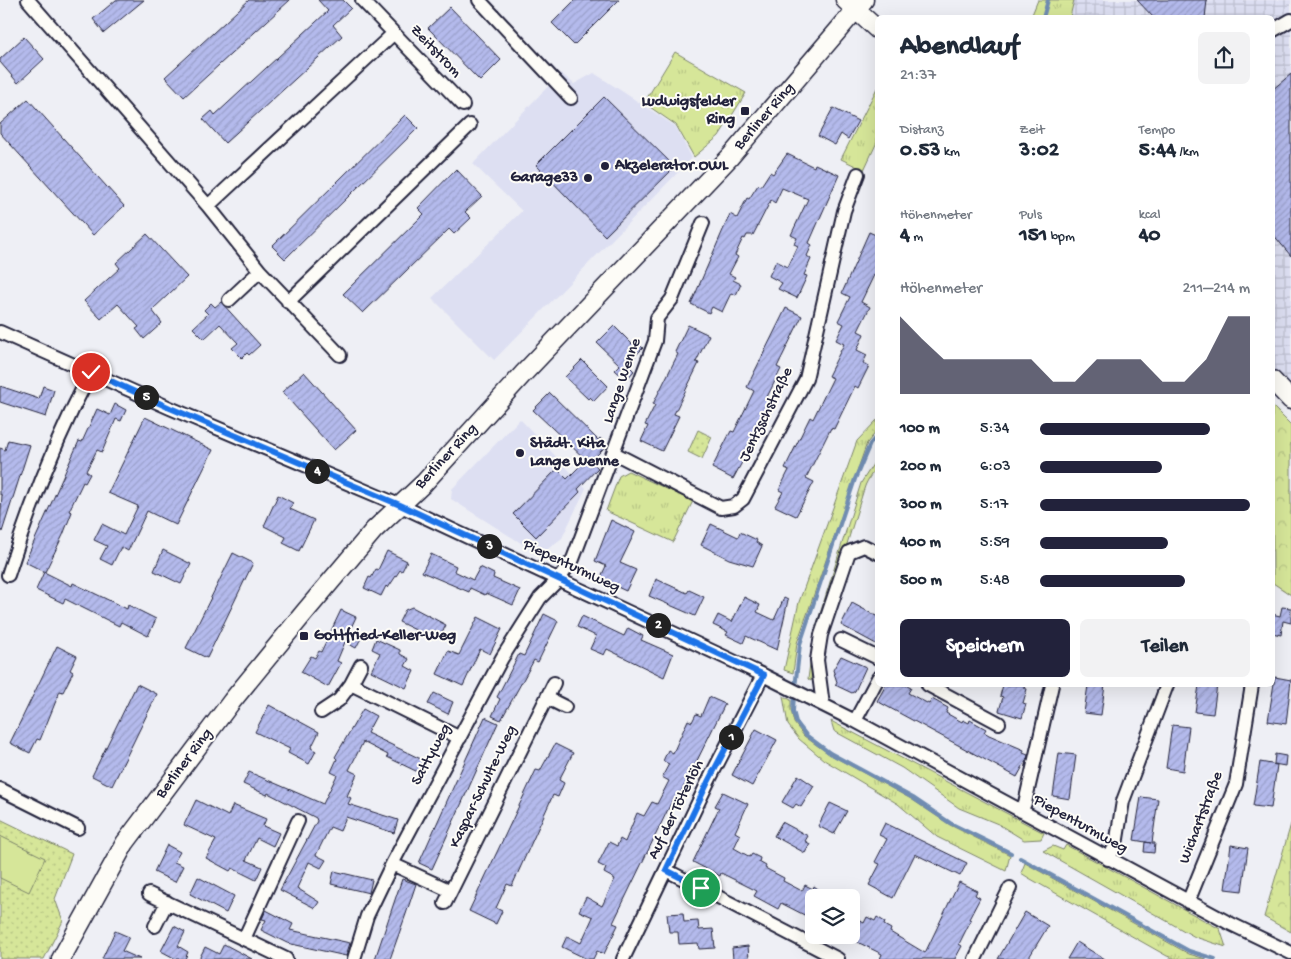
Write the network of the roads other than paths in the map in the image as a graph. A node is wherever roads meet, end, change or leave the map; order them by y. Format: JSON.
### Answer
{"nodes":[{"id":1,"x":28,"y":0,"type":"edge"},
{"id":2,"x":362,"y":0,"type":"edge"},
{"id":3,"x":479,"y":0,"type":"edge"},
{"id":4,"x":855,"y":3,"type":"edge"},
{"id":5,"x":1291,"y":20,"type":"edge"},
{"id":6,"x":875,"y":26,"type":"edge"},
{"id":7,"x":1275,"y":29,"type":"edge"},
{"id":8,"x":394,"y":33,"type":"junction"},
{"id":9,"x":571,"y":98,"type":"dead end"},
{"id":10,"x":463,"y":105,"type":"dead end"},
{"id":11,"x":470,"y":125,"type":"dead end"},
{"id":12,"x":858,"y":174,"type":"dead end"},
{"id":13,"x":208,"y":206,"type":"junction"},
{"id":14,"x":703,"y":223,"type":"dead end"},
{"id":15,"x":260,"y":271,"type":"junction"},
{"id":16,"x":229,"y":300,"type":"dead end"},
{"id":17,"x":288,"y":302,"type":"junction"},
{"id":18,"x":0,"y":332,"type":"edge"},
{"id":19,"x":340,"y":356,"type":"dead end"},
{"id":20,"x":91,"y":372,"type":"junction"},
{"id":21,"x":1275,"y":383,"type":"edge"},
{"id":22,"x":1291,"y":400,"type":"edge"},
{"id":23,"x":614,"y":453,"type":"junction"},
{"id":24,"x":400,"y":505,"type":"junction"},
{"id":25,"x":875,"y":552,"type":"edge"},
{"id":26,"x":8,"y":575,"type":"dead end"},
{"id":27,"x":559,"y":579,"type":"junction"},
{"id":28,"x":841,"y":640,"type":"dead end"},
{"id":29,"x":875,"y":657,"type":"edge"},
{"id":30,"x":361,"y":665,"type":"dead end"},
{"id":31,"x":764,"y":675,"type":"junction"},
{"id":32,"x":554,"y":683,"type":"dead end"},
{"id":33,"x":352,"y":684,"type":"junction"},
{"id":34,"x":875,"y":684,"type":"edge"},
{"id":35,"x":932,"y":687,"type":"edge"},
{"id":36,"x":1052,"y":687,"type":"edge"},
{"id":37,"x":1166,"y":687,"type":"edge"},
{"id":38,"x":1252,"y":687,"type":"edge"},
{"id":39,"x":547,"y":698,"type":"junction"},
{"id":40,"x":819,"y":703,"type":"junction"},
{"id":41,"x":565,"y":707,"type":"dead end"},
{"id":42,"x":321,"y":712,"type":"dead end"},
{"id":43,"x":855,"y":721,"type":"junction"},
{"id":44,"x":999,"y":723,"type":"dead end"},
{"id":45,"x":460,"y":738,"type":"junction"},
{"id":46,"x":0,"y":789,"type":"edge"},
{"id":47,"x":1020,"y":812,"type":"junction"},
{"id":48,"x":298,"y":821,"type":"dead end"},
{"id":49,"x":78,"y":828,"type":"dead end"},
{"id":50,"x":1108,"y":860,"type":"junction"},
{"id":51,"x":392,"y":864,"type":"junction"},
{"id":52,"x":666,"y":870,"type":"junction"},
{"id":53,"x":1010,"y":888,"type":"dead end"},
{"id":54,"x":451,"y":891,"type":"junction"},
{"id":55,"x":149,"y":894,"type":"dead end"},
{"id":56,"x":167,"y":902,"type":"junction"},
{"id":57,"x":1188,"y":902,"type":"junction"},
{"id":58,"x":445,"y":903,"type":"dead end"},
{"id":59,"x":155,"y":926,"type":"dead end"},
{"id":60,"x":244,"y":939,"type":"junction"},
{"id":61,"x":1291,"y":953,"type":"edge"},
{"id":62,"x":61,"y":959,"type":"edge"},
{"id":63,"x":286,"y":959,"type":"edge"},
{"id":64,"x":354,"y":959,"type":"edge"},
{"id":65,"x":623,"y":959,"type":"edge"},
{"id":66,"x":838,"y":959,"type":"edge"},
{"id":67,"x":975,"y":959,"type":"edge"}],
"edges":[{"from":1,"to":13,"type":"street"},
{"from":2,"to":8,"type":"street","name":"Zeitstrom"},
{"from":3,"to":9,"type":"street"},
{"from":4,"to":6,"type":"main road"},
{"from":4,"to":24,"type":"main road","name":"Berliner Ring"},
{"from":5,"to":7,"type":"street"},
{"from":8,"to":10,"type":"street","name":"Zeitstrom"},
{"from":8,"to":13,"type":"street"},
{"from":11,"to":17,"type":"street"},
{"from":12,"to":23,"type":"street","name":"Jentzschstraße"},
{"from":13,"to":15,"type":"street"},
{"from":14,"to":23,"type":"street","name":"Lange Wenne"},
{"from":15,"to":16,"type":"street"},
{"from":15,"to":17,"type":"street"},
{"from":17,"to":19,"type":"street"},
{"from":18,"to":20,"type":"street","name":"Piepenturmweg"},
{"from":20,"to":24,"type":"street","name":"Piepenturmweg"},
{"from":20,"to":26,"type":"street"},
{"from":21,"to":22,"type":"main road"},
{"from":23,"to":27,"type":"street","name":"Lange Wenne"},
{"from":24,"to":27,"type":"street","name":"Piepenturmweg"},
{"from":24,"to":62,"type":"main road","name":"Berliner Ring"},
{"from":25,"to":40,"type":"street"},
{"from":27,"to":31,"type":"street","name":"Piepenturmweg"},
{"from":27,"to":45,"type":"street","name":"Sattyweg"},
{"from":28,"to":29,"type":"street"},
{"from":30,"to":33,"type":"street"},
{"from":31,"to":40,"type":"street","name":"Piepenturmweg"},
{"from":31,"to":52,"type":"street","name":"Auf der Töterlöh"},
{"from":32,"to":39,"type":"street","name":"Kaspar-Schulte-Weg"},
{"from":33,"to":42,"type":"street"},
{"from":33,"to":45,"type":"street"},
{"from":34,"to":43,"type":"street"},
{"from":35,"to":44,"type":"street"},
{"from":36,"to":47,"type":"street"},
{"from":37,"to":50,"type":"street"},
{"from":38,"to":57,"type":"street","name":"Wichartstraße"},
{"from":39,"to":41,"type":"street"},
{"from":39,"to":54,"type":"street","name":"Kaspar-Schulte-Weg"},
{"from":40,"to":43,"type":"street","name":"Piepenturmweg"},
{"from":43,"to":47,"type":"street","name":"Piepenturmweg"},
{"from":45,"to":51,"type":"street","name":"Sattyweg"},
{"from":46,"to":49,"type":"street"},
{"from":47,"to":50,"type":"street","name":"Piepenturmweg"},
{"from":48,"to":60,"type":"street"},
{"from":50,"to":57,"type":"street","name":"Piepenturmweg"},
{"from":51,"to":54,"type":"street"},
{"from":51,"to":64,"type":"street","name":"Sattyweg"},
{"from":52,"to":65,"type":"street","name":"Auf der Töterlöh"},
{"from":52,"to":66,"type":"street"},
{"from":53,"to":67,"type":"street"},
{"from":54,"to":58,"type":"street","name":"Kaspar-Schulte-Weg"},
{"from":55,"to":56,"type":"street"},
{"from":56,"to":59,"type":"street"},
{"from":56,"to":60,"type":"street"},
{"from":57,"to":61,"type":"street","name":"Piepenturmweg"},
{"from":60,"to":63,"type":"street"}]}
